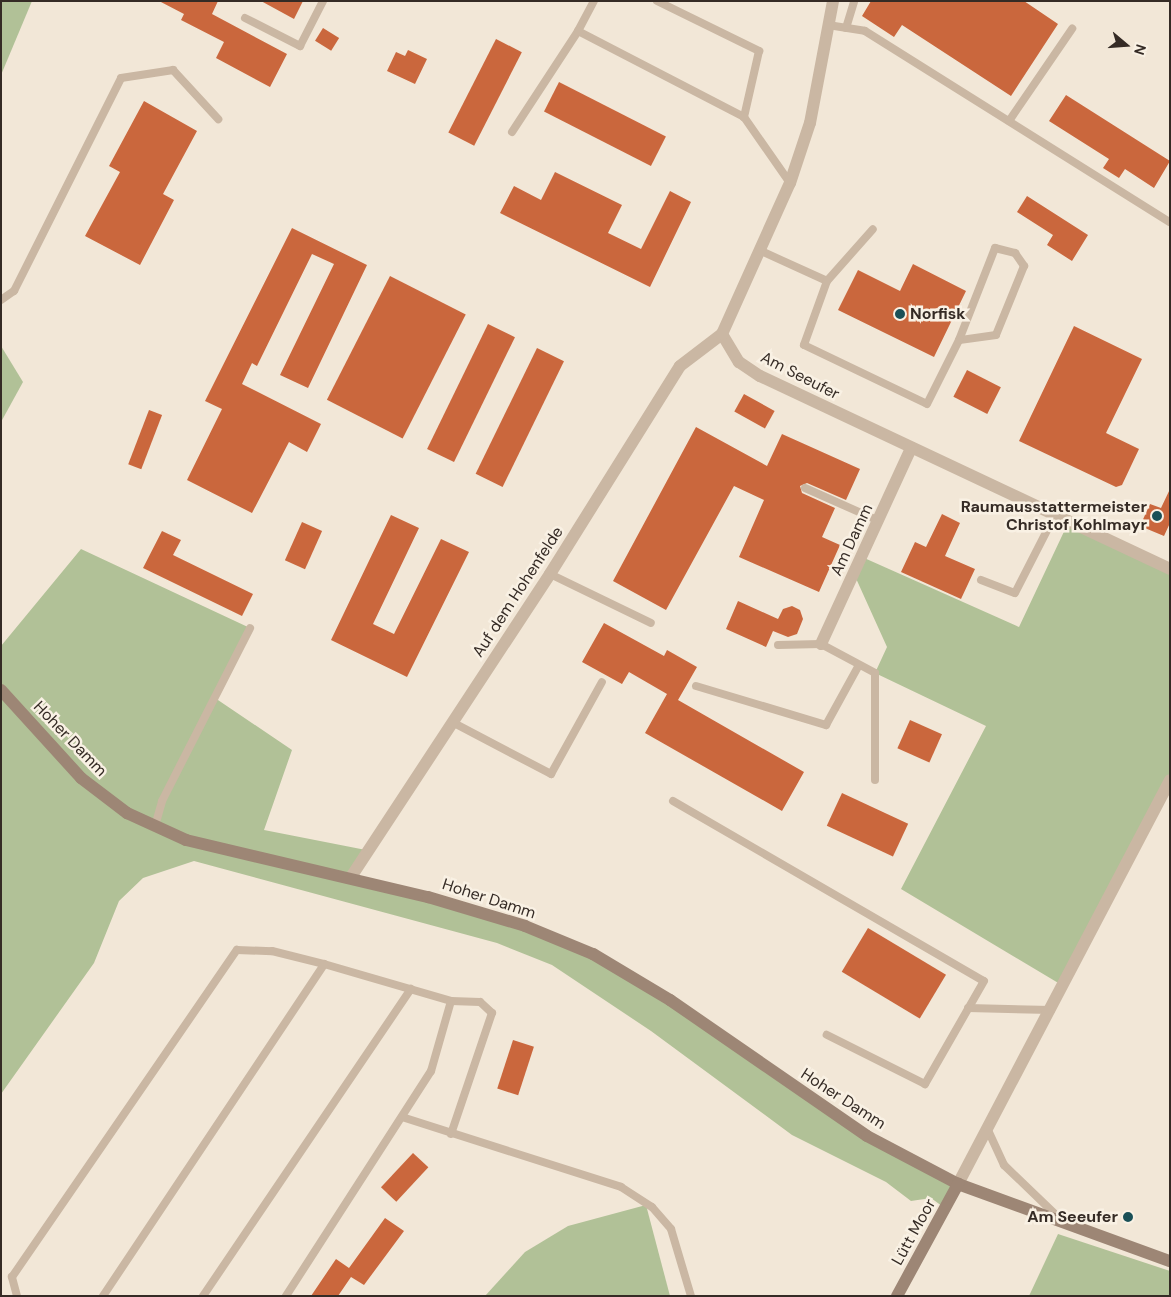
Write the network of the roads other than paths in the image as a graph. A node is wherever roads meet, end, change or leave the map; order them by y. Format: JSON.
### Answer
{"nodes":[{"id":1,"x":323,"y":1,"type":"edge"},
{"id":2,"x":594,"y":1,"type":"edge"},
{"id":3,"x":657,"y":1,"type":"edge"},
{"id":4,"x":833,"y":1,"type":"edge"},
{"id":5,"x":854,"y":1,"type":"edge"},
{"id":6,"x":245,"y":18,"type":"dead end"},
{"id":7,"x":828,"y":25,"type":"junction"},
{"id":8,"x":846,"y":28,"type":"junction"},
{"id":9,"x":1072,"y":29,"type":"dead end"},
{"id":10,"x":578,"y":31,"type":"junction"},
{"id":11,"x":744,"y":117,"type":"junction"},
{"id":12,"x":218,"y":119,"type":"dead end"},
{"id":13,"x":1009,"y":122,"type":"junction"},
{"id":14,"x":512,"y":132,"type":"dead end"},
{"id":15,"x":790,"y":183,"type":"junction"},
{"id":16,"x":1170,"y":222,"type":"edge"},
{"id":17,"x":873,"y":229,"type":"dead end"},
{"id":18,"x":761,"y":251,"type":"junction"},
{"id":19,"x":827,"y":281,"type":"junction"},
{"id":20,"x":1,"y":300,"type":"edge"},
{"id":21,"x":722,"y":334,"type":"junction"},
{"id":22,"x":958,"y":340,"type":"junction"},
{"id":23,"x":911,"y":448,"type":"junction"},
{"id":24,"x":805,"y":488,"type":"dead end"},
{"id":25,"x":1055,"y":515,"type":"junction"},
{"id":26,"x":878,"y":521,"type":"junction"},
{"id":27,"x":1170,"y":569,"type":"edge"},
{"id":28,"x":550,"y":574,"type":"junction"},
{"id":29,"x":981,"y":580,"type":"dead end"},
{"id":30,"x":651,"y":623,"type":"dead end"},
{"id":31,"x":250,"y":628,"type":"dead end"},
{"id":32,"x":821,"y":644,"type":"junction"},
{"id":33,"x":778,"y":645,"type":"dead end"},
{"id":34,"x":859,"y":665,"type":"junction"},
{"id":35,"x":602,"y":682,"type":"dead end"},
{"id":36,"x":696,"y":686,"type":"dead end"},
{"id":37,"x":1,"y":690,"type":"edge"},
{"id":38,"x":452,"y":722,"type":"junction"},
{"id":39,"x":875,"y":780,"type":"dead end"},
{"id":40,"x":1170,"y":780,"type":"edge"},
{"id":41,"x":673,"y":801,"type":"dead end"},
{"id":42,"x":155,"y":826,"type":"junction"},
{"id":43,"x":351,"y":877,"type":"junction"},
{"id":44,"x":324,"y":964,"type":"junction"},
{"id":45,"x":411,"y":989,"type":"junction"},
{"id":46,"x":451,"y":1001,"type":"junction"},
{"id":47,"x":968,"y":1008,"type":"junction"},
{"id":48,"x":1052,"y":1010,"type":"junction"},
{"id":49,"x":827,"y":1035,"type":"dead end"},
{"id":50,"x":402,"y":1117,"type":"junction"},
{"id":51,"x":987,"y":1128,"type":"junction"},
{"id":52,"x":451,"y":1134,"type":"junction"},
{"id":53,"x":958,"y":1184,"type":"junction"},
{"id":54,"x":1063,"y":1222,"type":"junction"},
{"id":55,"x":1170,"y":1261,"type":"edge"},
{"id":56,"x":17,"y":1296,"type":"edge"},
{"id":57,"x":103,"y":1296,"type":"edge"},
{"id":58,"x":203,"y":1296,"type":"edge"},
{"id":59,"x":286,"y":1296,"type":"edge"},
{"id":60,"x":691,"y":1296,"type":"edge"},
{"id":61,"x":897,"y":1296,"type":"edge"}],
"edges":[{"from":1,"to":6,"type":"lane"},
{"from":2,"to":10,"type":"lane"},
{"from":3,"to":11,"type":"lane"},
{"from":4,"to":7,"type":"street"},
{"from":5,"to":8,"type":"lane"},
{"from":7,"to":8,"type":"lane"},
{"from":7,"to":15,"type":"street"},
{"from":8,"to":13,"type":"lane"},
{"from":9,"to":13,"type":"lane"},
{"from":10,"to":11,"type":"lane"},
{"from":10,"to":14,"type":"lane"},
{"from":11,"to":15,"type":"lane"},
{"from":12,"to":20,"type":"lane"},
{"from":13,"to":16,"type":"lane"},
{"from":15,"to":18,"type":"street"},
{"from":17,"to":19,"type":"lane"},
{"from":18,"to":19,"type":"lane"},
{"from":18,"to":21,"type":"street"},
{"from":19,"to":22,"type":"lane"},
{"from":21,"to":23,"type":"street","name":"Am Seeufer"},
{"from":21,"to":28,"type":"street","name":"Auf dem Hohenfelde"},
{"from":22,"to":22,"type":"lane"},
{"from":23,"to":25,"type":"street","name":"Am Seeufer"},
{"from":23,"to":26,"type":"street","name":"Am Damm"},
{"from":24,"to":26,"type":"lane"},
{"from":25,"to":27,"type":"street","name":"Am Seeufer"},
{"from":25,"to":29,"type":"lane"},
{"from":26,"to":32,"type":"street","name":"Am Damm"},
{"from":28,"to":30,"type":"lane"},
{"from":28,"to":38,"type":"street","name":"Auf dem Hohenfelde"},
{"from":31,"to":42,"type":"lane"},
{"from":32,"to":33,"type":"lane"},
{"from":32,"to":34,"type":"lane"},
{"from":34,"to":36,"type":"lane"},
{"from":34,"to":39,"type":"lane"},
{"from":35,"to":38,"type":"lane"},
{"from":37,"to":42,"type":"main road","name":"Hoher Damm"},
{"from":38,"to":43,"type":"street","name":"Auf dem Hohenfelde"},
{"from":40,"to":48,"type":"street"},
{"from":41,"to":47,"type":"lane"},
{"from":42,"to":43,"type":"main road","name":"Hoher Damm"},
{"from":43,"to":53,"type":"main road","name":"Hoher Damm"},
{"from":44,"to":45,"type":"lane"},
{"from":44,"to":56,"type":"lane"},
{"from":44,"to":57,"type":"lane"},
{"from":45,"to":46,"type":"lane"},
{"from":45,"to":58,"type":"lane"},
{"from":46,"to":50,"type":"lane"},
{"from":46,"to":52,"type":"lane"},
{"from":47,"to":48,"type":"lane"},
{"from":47,"to":49,"type":"lane"},
{"from":48,"to":51,"type":"street"},
{"from":50,"to":52,"type":"lane"},
{"from":50,"to":59,"type":"lane"},
{"from":51,"to":53,"type":"street"},
{"from":51,"to":54,"type":"lane"},
{"from":52,"to":60,"type":"lane"},
{"from":53,"to":54,"type":"main road","name":"Hoher Damm"},
{"from":53,"to":61,"type":"main road","name":"Lütt Moor"},
{"from":54,"to":55,"type":"main road","name":"Hoher Damm"}]}
